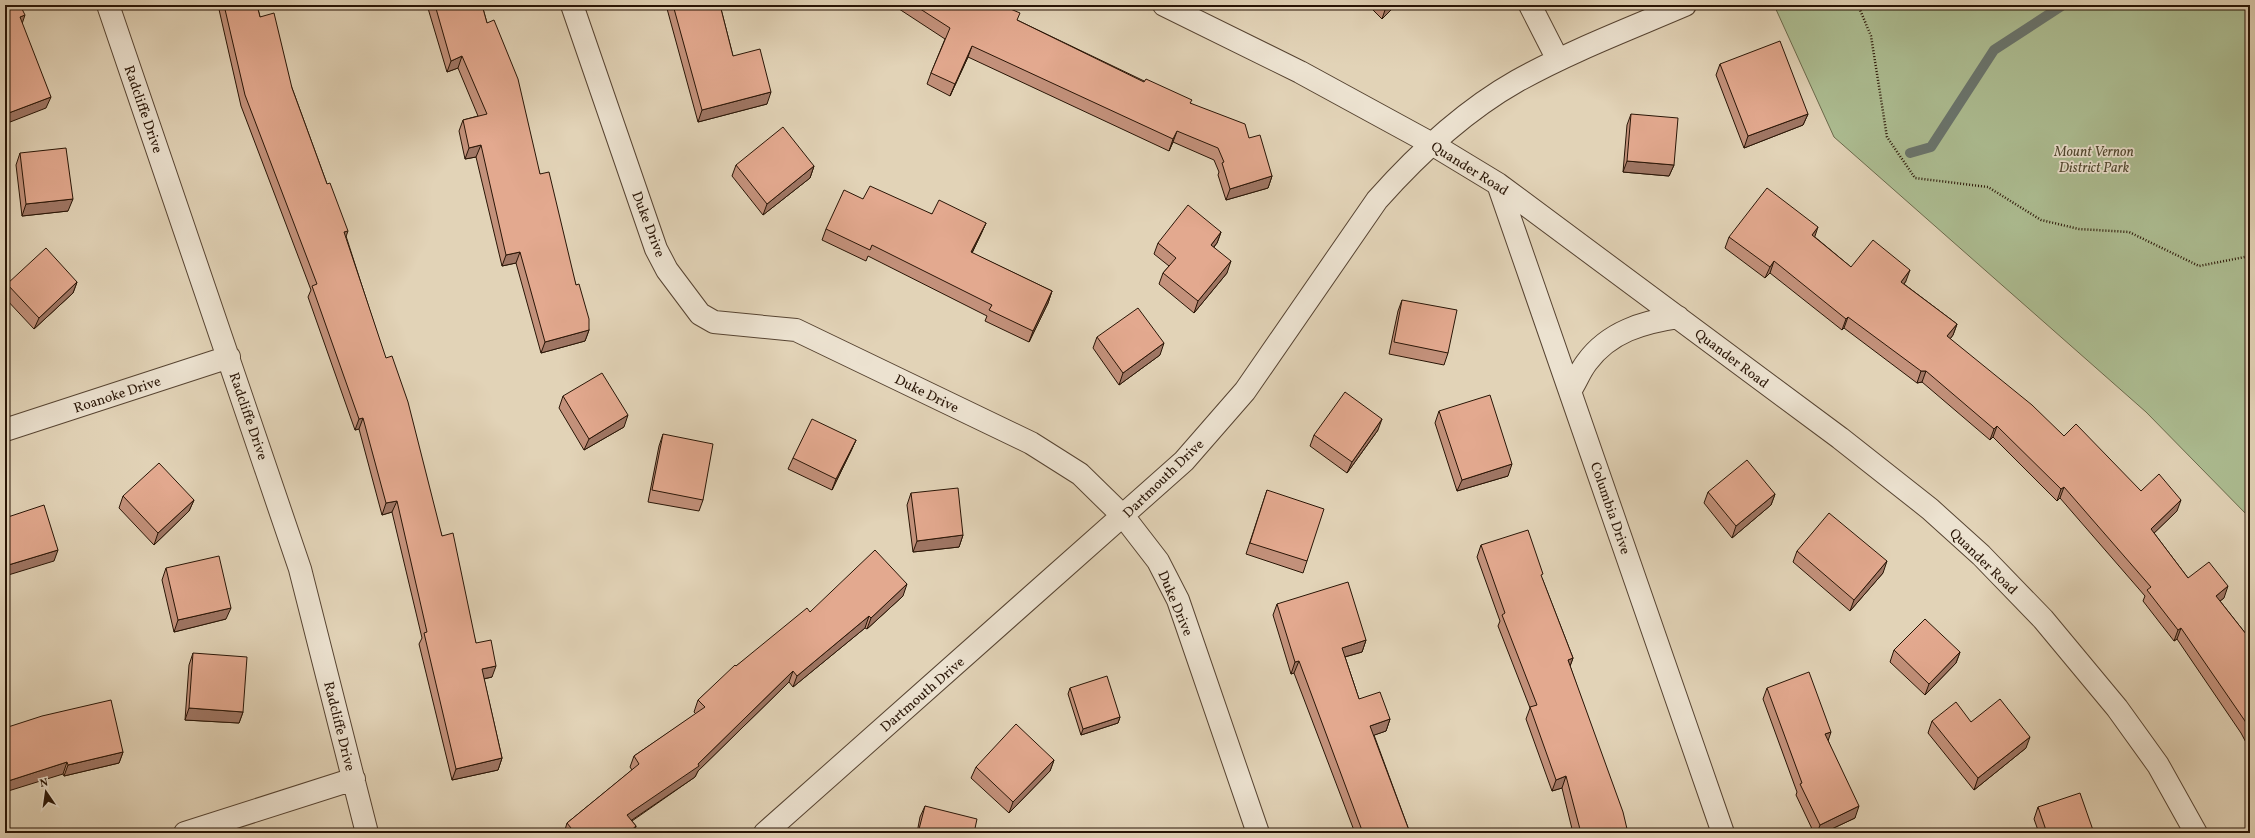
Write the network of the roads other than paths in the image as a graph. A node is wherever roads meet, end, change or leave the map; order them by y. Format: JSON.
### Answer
{"nodes":[{"id":1,"x":108,"y":5,"type":"edge"},
{"id":2,"x":572,"y":5,"type":"edge"},
{"id":3,"x":1164,"y":5,"type":"edge"},
{"id":4,"x":1530,"y":5,"type":"edge"},
{"id":5,"x":1685,"y":5,"type":"edge"},
{"id":6,"x":1558,"y":60,"type":"junction"},
{"id":7,"x":1432,"y":144,"type":"junction"},
{"id":8,"x":1498,"y":184,"type":"junction"},
{"id":9,"x":1678,"y":317,"type":"junction"},
{"id":10,"x":229,"y":357,"type":"junction"},
{"id":11,"x":1570,"y":392,"type":"junction"},
{"id":12,"x":5,"y":430,"type":"edge"},
{"id":13,"x":1124,"y":516,"type":"junction"},
{"id":14,"x":354,"y":780,"type":"junction"},
{"id":15,"x":185,"y":833,"type":"edge"},
{"id":16,"x":367,"y":833,"type":"edge"},
{"id":17,"x":765,"y":833,"type":"edge"},
{"id":18,"x":1258,"y":833,"type":"edge"},
{"id":19,"x":1722,"y":833,"type":"edge"},
{"id":20,"x":2196,"y":833,"type":"edge"}],
"edges":[{"from":1,"to":10,"type":"street","name":"Radcliffe Drive"},
{"from":2,"to":13,"type":"street","name":"Duke Drive"},
{"from":3,"to":7,"type":"street","name":"Quander Road"},
{"from":4,"to":6,"type":"street"},
{"from":5,"to":6,"type":"street","name":"Dartmouth Drive"},
{"from":6,"to":7,"type":"street","name":"Dartmouth Drive"},
{"from":7,"to":8,"type":"street","name":"Quander Road"},
{"from":7,"to":13,"type":"street","name":"Dartmouth Drive"},
{"from":8,"to":9,"type":"street","name":"Quander Road"},
{"from":8,"to":11,"type":"street","name":"Columbia Drive"},
{"from":9,"to":11,"type":"street"},
{"from":9,"to":20,"type":"street","name":"Quander Road"},
{"from":10,"to":12,"type":"street","name":"Roanoke Drive"},
{"from":10,"to":14,"type":"street","name":"Radcliffe Drive"},
{"from":11,"to":19,"type":"street","name":"Columbia Drive"},
{"from":13,"to":17,"type":"street","name":"Dartmouth Drive"},
{"from":13,"to":18,"type":"street","name":"Duke Drive"},
{"from":14,"to":15,"type":"street"},
{"from":14,"to":16,"type":"street","name":"Radcliffe Drive"}]}
